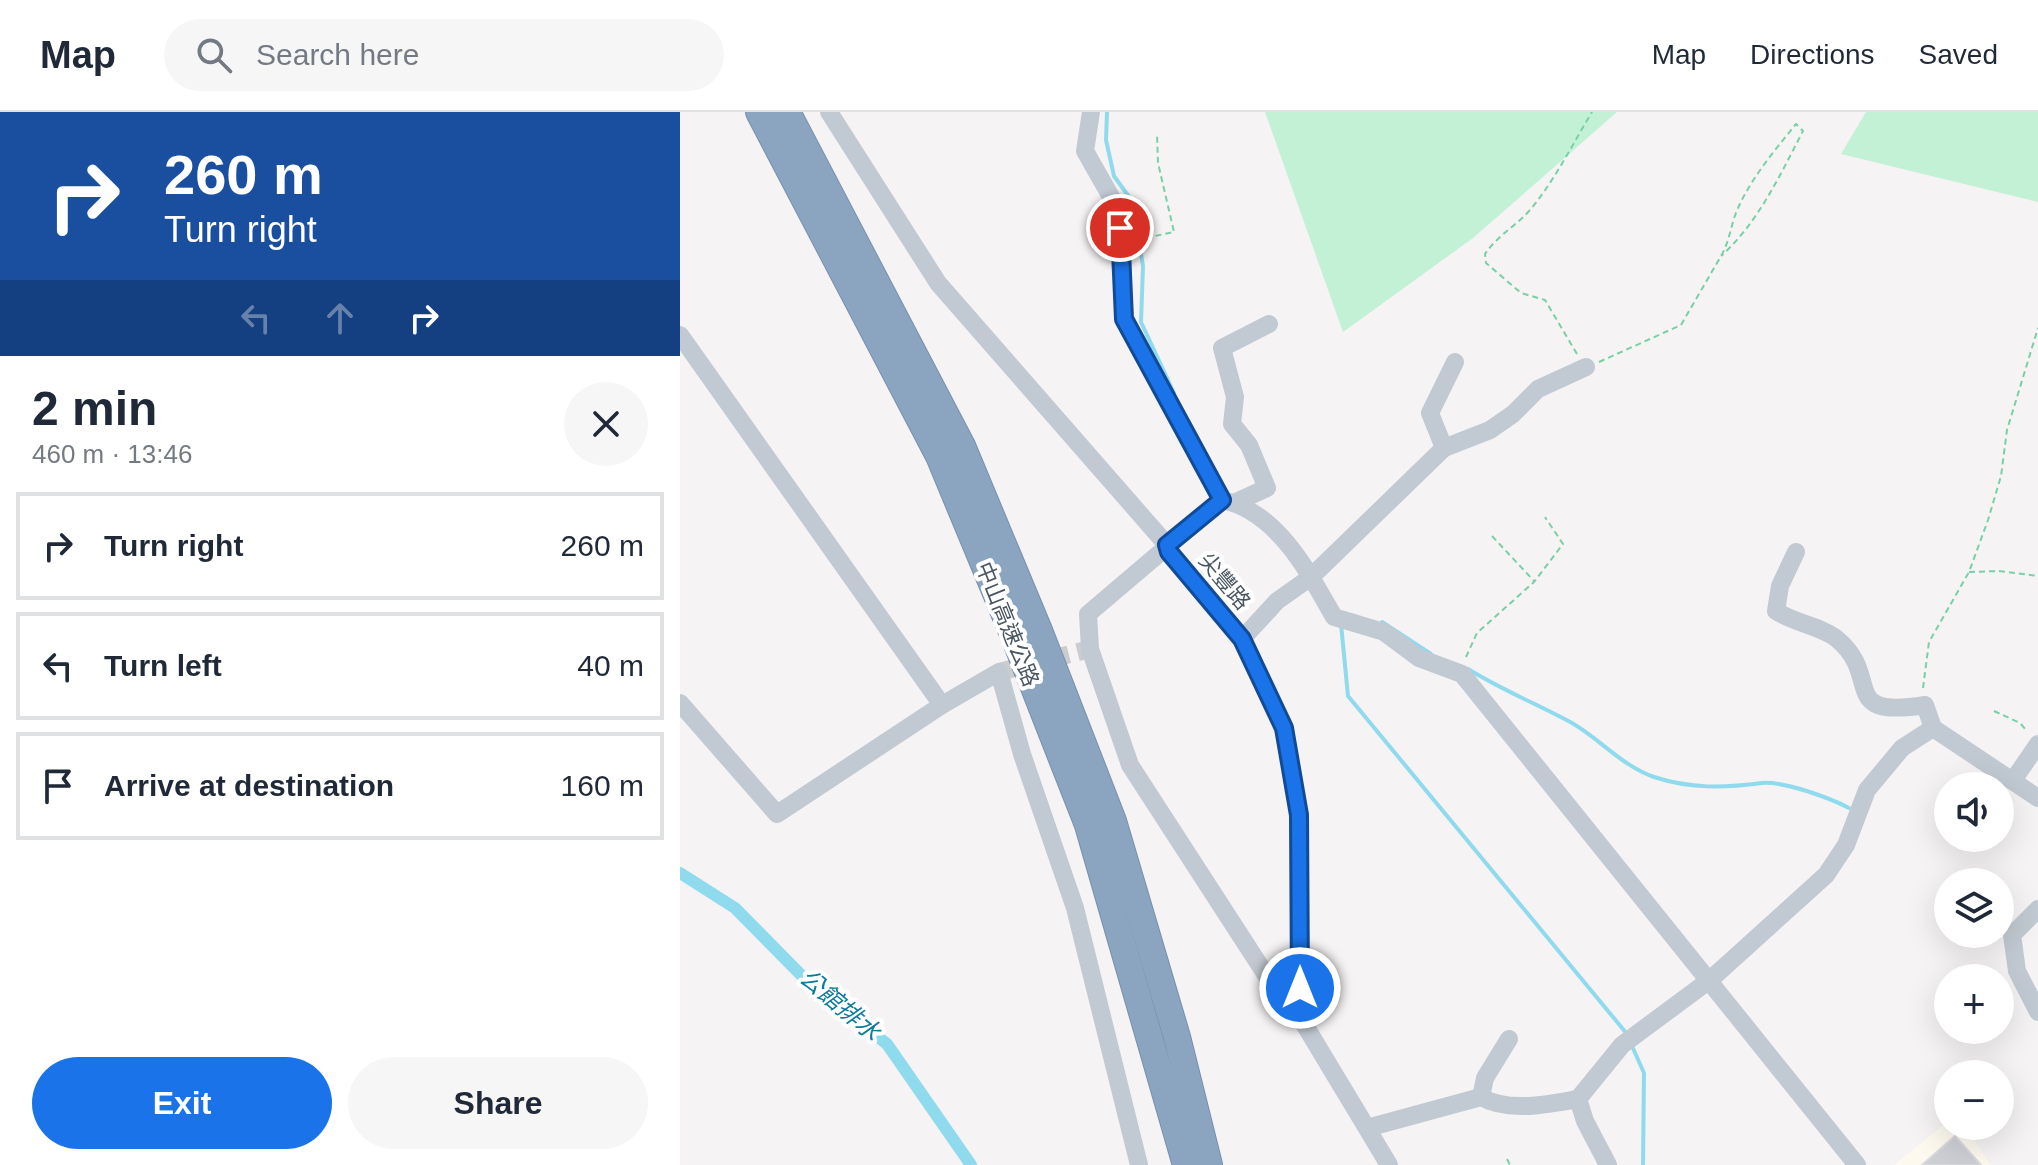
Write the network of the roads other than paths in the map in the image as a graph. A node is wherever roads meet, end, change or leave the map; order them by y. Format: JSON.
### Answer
{"nodes":[{"id":1,"x":759,"y":112,"type":"edge"},
{"id":2,"x":787,"y":112,"type":"edge"},
{"id":3,"x":829,"y":112,"type":"edge"},
{"id":4,"x":1091,"y":112,"type":"edge"},
{"id":5,"x":1269,"y":324,"type":"dead end"},
{"id":6,"x":680,"y":335,"type":"edge"},
{"id":7,"x":1455,"y":362,"type":"dead end"},
{"id":8,"x":1586,"y":367,"type":"road end"},
{"id":9,"x":1444,"y":448,"type":"junction"},
{"id":10,"x":1228,"y":502,"type":"junction"},
{"id":11,"x":1167,"y":545,"type":"junction"},
{"id":12,"x":1796,"y":552,"type":"dead end"},
{"id":13,"x":1315,"y":573,"type":"junction"},
{"id":14,"x":1242,"y":639,"type":"junction"},
{"id":15,"x":680,"y":703,"type":"edge"},
{"id":16,"x":942,"y":705,"type":"junction"},
{"id":17,"x":1933,"y":728,"type":"junction"},
{"id":18,"x":2034,"y":739,"type":"edge"},
{"id":19,"x":2003,"y":772,"type":"edge"},
{"id":20,"x":2014,"y":779,"type":"joint"},
{"id":21,"x":2038,"y":798,"type":"edge"},
{"id":22,"x":2038,"y":909,"type":"edge"},
{"id":23,"x":1711,"y":979,"type":"junction"},
{"id":24,"x":2038,"y":1012,"type":"edge"},
{"id":25,"x":1300,"y":1017,"type":"junction"},
{"id":26,"x":1509,"y":1039,"type":"dead end"},
{"id":27,"x":1481,"y":1097,"type":"junction"},
{"id":28,"x":1578,"y":1099,"type":"junction"},
{"id":29,"x":1367,"y":1128,"type":"junction"},
{"id":30,"x":1139,"y":1165,"type":"edge"},
{"id":31,"x":1186,"y":1165,"type":"edge"},
{"id":32,"x":1209,"y":1165,"type":"edge"},
{"id":33,"x":1389,"y":1165,"type":"edge"},
{"id":34,"x":1608,"y":1165,"type":"edge"},
{"id":35,"x":1857,"y":1165,"type":"edge"}],
"edges":[{"from":1,"to":31,"type":"highway","name":"中山高速公路"},
{"from":2,"to":32,"type":"highway","name":"中山高速公路"},
{"from":3,"to":11,"type":"street","name":"尖豐路"},
{"from":4,"to":10,"type":"street"},
{"from":5,"to":10,"type":"street"},
{"from":6,"to":16,"type":"street"},
{"from":7,"to":9,"type":"street"},
{"from":8,"to":9,"type":"street"},
{"from":9,"to":13,"type":"street"},
{"from":10,"to":11,"type":"street"},
{"from":10,"to":13,"type":"street"},
{"from":11,"to":14,"type":"street","name":"尖豐路"},
{"from":11,"to":25,"type":"street"},
{"from":12,"to":17,"type":"street"},
{"from":13,"to":14,"type":"street"},
{"from":13,"to":23,"type":"street"},
{"from":14,"to":25,"type":"street","name":"尖豐路"},
{"from":15,"to":16,"type":"street"},
{"from":16,"to":30,"type":"street"},
{"from":17,"to":19,"type":"street"},
{"from":17,"to":23,"type":"street"},
{"from":18,"to":20,"type":"street"},
{"from":20,"to":21,"type":"street"},
{"from":22,"to":24,"type":"street"},
{"from":23,"to":28,"type":"street"},
{"from":23,"to":35,"type":"street"},
{"from":25,"to":29,"type":"street"},
{"from":26,"to":27,"type":"street"},
{"from":27,"to":28,"type":"street"},
{"from":27,"to":29,"type":"street"},
{"from":28,"to":34,"type":"street"},
{"from":29,"to":33,"type":"street"}]}
